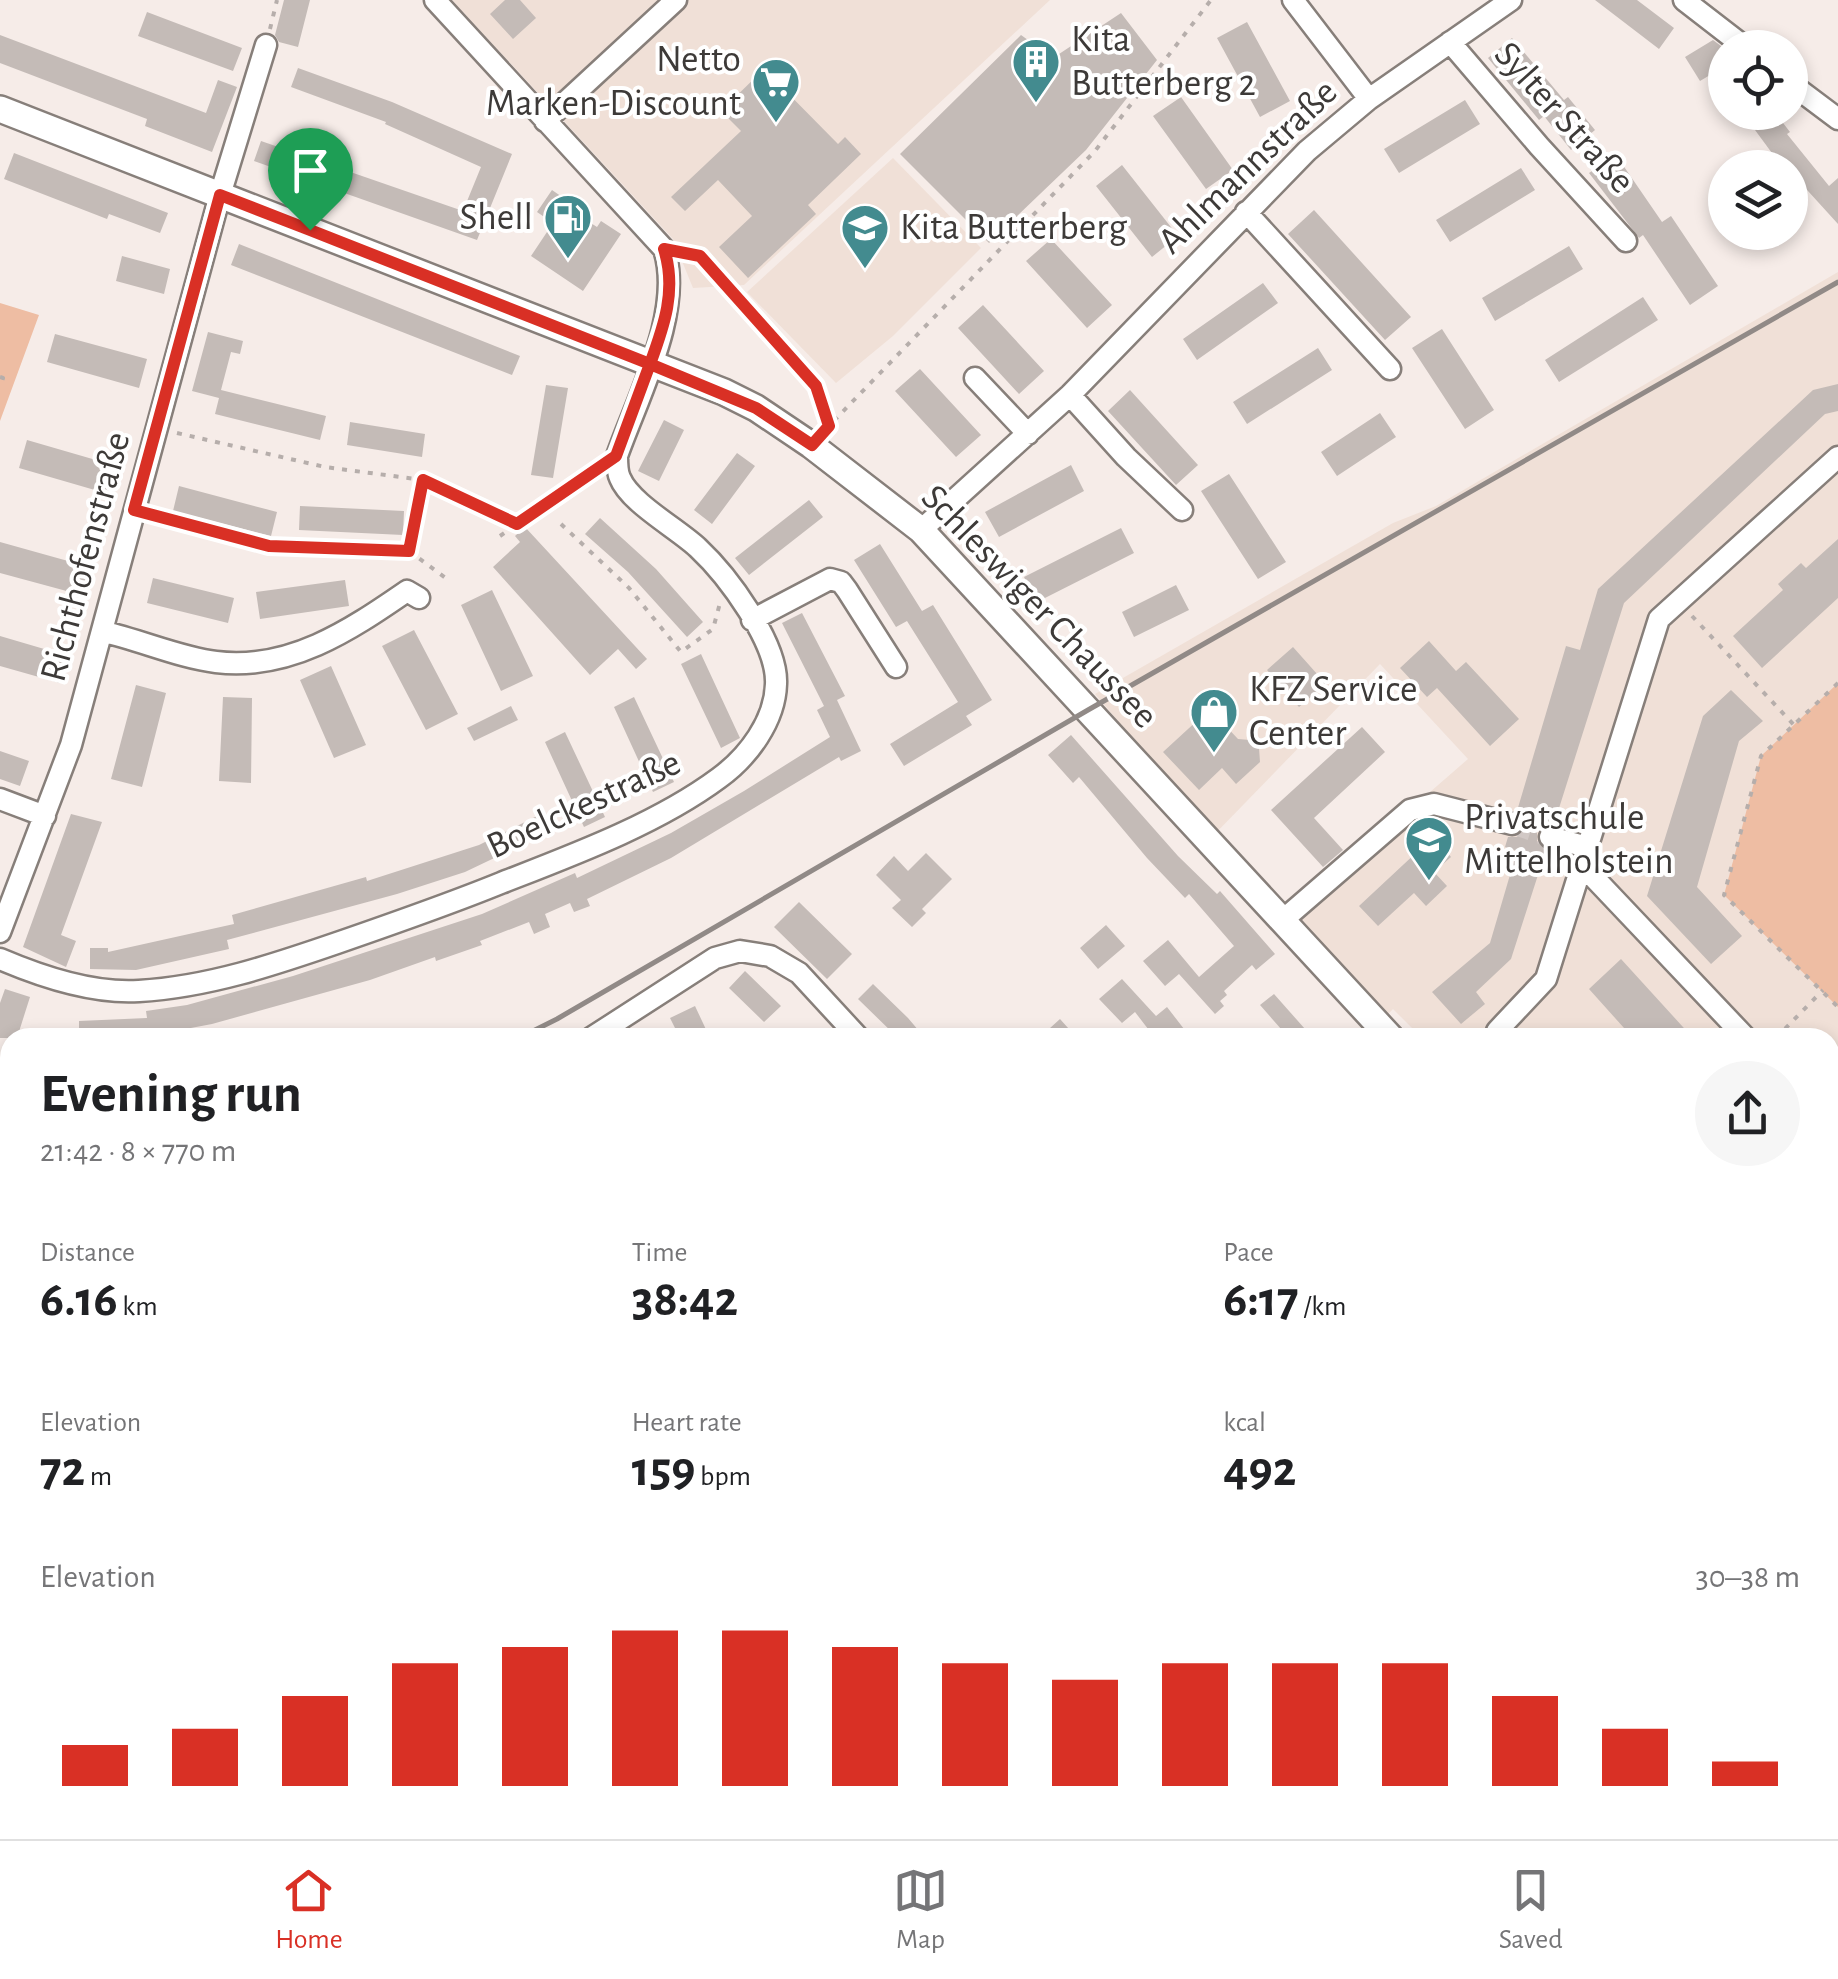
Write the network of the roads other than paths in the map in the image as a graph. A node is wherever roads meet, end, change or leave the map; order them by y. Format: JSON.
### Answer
{"nodes":[{"id":1,"x":435,"y":0,"type":"edge"},
{"id":2,"x":676,"y":0,"type":"edge"},
{"id":3,"x":1293,"y":0,"type":"edge"},
{"id":4,"x":1512,"y":0,"type":"edge"},
{"id":5,"x":1684,"y":0,"type":"edge"},
{"id":6,"x":1723,"y":30,"type":"edge"},
{"id":7,"x":1450,"y":42,"type":"junction"},
{"id":8,"x":266,"y":45,"type":"road end"},
{"id":9,"x":1808,"y":96,"type":"edge"},
{"id":10,"x":1369,"y":99,"type":"junction"},
{"id":11,"x":0,"y":109,"type":"edge"},
{"id":12,"x":1838,"y":119,"type":"edge"},
{"id":13,"x":545,"y":121,"type":"junction"},
{"id":14,"x":220,"y":195,"type":"junction"},
{"id":15,"x":1246,"y":212,"type":"junction"},
{"id":16,"x":1626,"y":241,"type":"dead end"},
{"id":17,"x":650,"y":364,"type":"junction"},
{"id":18,"x":1390,"y":369,"type":"dead end"},
{"id":19,"x":975,"y":378,"type":"dead end"},
{"id":20,"x":1070,"y":396,"type":"junction"},
{"id":21,"x":1028,"y":434,"type":"junction"},
{"id":22,"x":1838,"y":457,"type":"edge"},
{"id":23,"x":1182,"y":510,"type":"dead end"},
{"id":24,"x":922,"y":530,"type":"junction"},
{"id":25,"x":419,"y":598,"type":"dead end"},
{"id":26,"x":752,"y":620,"type":"junction"},
{"id":27,"x":104,"y":632,"type":"junction"},
{"id":28,"x":896,"y":667,"type":"dead end"},
{"id":29,"x":0,"y":799,"type":"edge"},
{"id":30,"x":45,"y":816,"type":"junction"},
{"id":31,"x":1512,"y":824,"type":"tunnel mouth"},
{"id":32,"x":1550,"y":837,"type":"tunnel mouth"},
{"id":33,"x":1585,"y":856,"type":"junction"},
{"id":34,"x":1284,"y":920,"type":"junction"},
{"id":35,"x":0,"y":932,"type":"edge"},
{"id":36,"x":0,"y":959,"type":"edge"},
{"id":37,"x":607,"y":1028,"type":"edge"},
{"id":38,"x":850,"y":1028,"type":"edge"},
{"id":39,"x":1382,"y":1028,"type":"edge"},
{"id":40,"x":1500,"y":1028,"type":"edge"},
{"id":41,"x":1737,"y":1028,"type":"edge"}],
"edges":[{"from":1,"to":13,"type":"street"},
{"from":2,"to":13,"type":"street"},
{"from":3,"to":10,"type":"street"},
{"from":4,"to":7,"type":"street","name":"Ahlmannstraße"},
{"from":5,"to":6,"type":"street"},
{"from":7,"to":10,"type":"street","name":"Ahlmannstraße"},
{"from":7,"to":16,"type":"street","name":"Sylter Straße"},
{"from":8,"to":14,"type":"street","name":"Richthofenstraße"},
{"from":9,"to":12,"type":"street"},
{"from":10,"to":15,"type":"street","name":"Ahlmannstraße"},
{"from":11,"to":14,"type":"main road","name":"Schleswiger Chaussee"},
{"from":13,"to":17,"type":"street"},
{"from":14,"to":17,"type":"main road","name":"Schleswiger Chaussee"},
{"from":14,"to":27,"type":"street","name":"Richthofenstraße"},
{"from":15,"to":18,"type":"street"},
{"from":15,"to":20,"type":"street","name":"Ahlmannstraße"},
{"from":17,"to":24,"type":"main road","name":"Schleswiger Chaussee"},
{"from":17,"to":26,"type":"street","name":"Boelckestraße"},
{"from":19,"to":21,"type":"street"},
{"from":20,"to":21,"type":"street","name":"Ahlmannstraße"},
{"from":20,"to":23,"type":"street"},
{"from":21,"to":24,"type":"street","name":"Ahlmannstraße"},
{"from":22,"to":33,"type":"street"},
{"from":24,"to":34,"type":"main road","name":"Schleswiger Chaussee"},
{"from":25,"to":27,"type":"street"},
{"from":26,"to":28,"type":"street"},
{"from":26,"to":36,"type":"street","name":"Boelckestraße"},
{"from":27,"to":30,"type":"street","name":"Richthofenstraße"},
{"from":29,"to":30,"type":"street"},
{"from":30,"to":35,"type":"street","name":"Richthofenstraße"},
{"from":31,"to":34,"type":"street"},
{"from":32,"to":33,"type":"street"},
{"from":33,"to":40,"type":"street"},
{"from":33,"to":41,"type":"street"},
{"from":34,"to":39,"type":"main road","name":"Schleswiger Chaussee"},
{"from":37,"to":38,"type":"street"}]}
